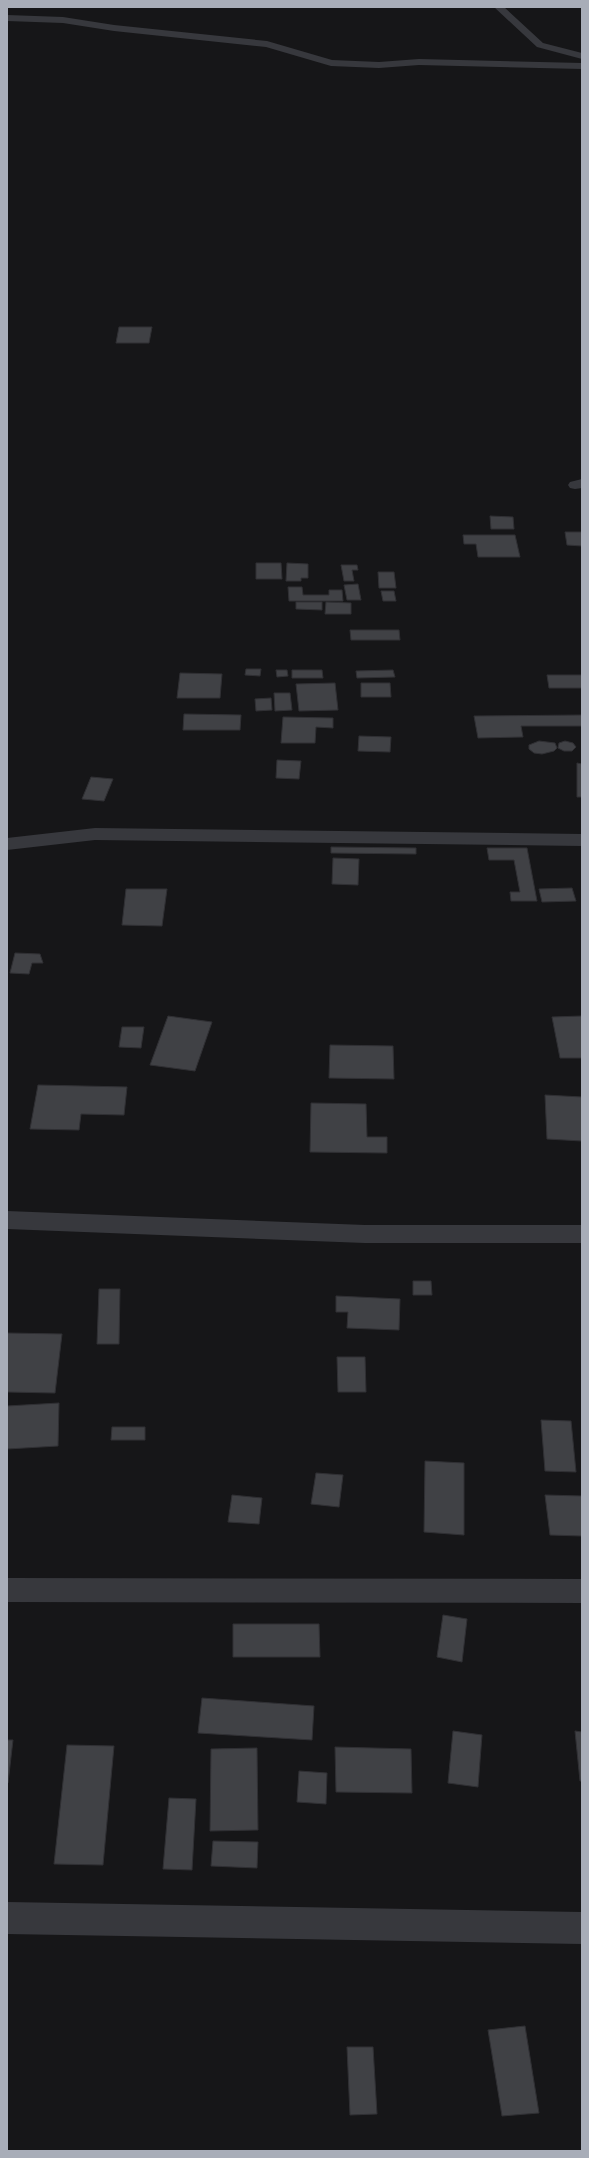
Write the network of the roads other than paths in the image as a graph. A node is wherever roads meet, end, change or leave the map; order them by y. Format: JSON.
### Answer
{"nodes":[{"id":1,"x":499,"y":7,"type":"edge"},
{"id":2,"x":7,"y":18,"type":"edge"},
{"id":3,"x":582,"y":56,"type":"edge"},
{"id":4,"x":582,"y":66,"type":"edge"},
{"id":5,"x":582,"y":840,"type":"edge"},
{"id":6,"x":7,"y":844,"type":"edge"},
{"id":7,"x":7,"y":1220,"type":"edge"},
{"id":8,"x":582,"y":1234,"type":"edge"},
{"id":9,"x":7,"y":1590,"type":"edge"},
{"id":10,"x":582,"y":1591,"type":"edge"},
{"id":11,"x":7,"y":1918,"type":"edge"},
{"id":12,"x":582,"y":1928,"type":"edge"}],
"edges":[{"from":1,"to":3,"type":"street"},
{"from":2,"to":4,"type":"street"},
{"from":5,"to":6,"type":"street"},
{"from":7,"to":8,"type":"street"},
{"from":9,"to":10,"type":"street"},
{"from":11,"to":12,"type":"street"}]}
